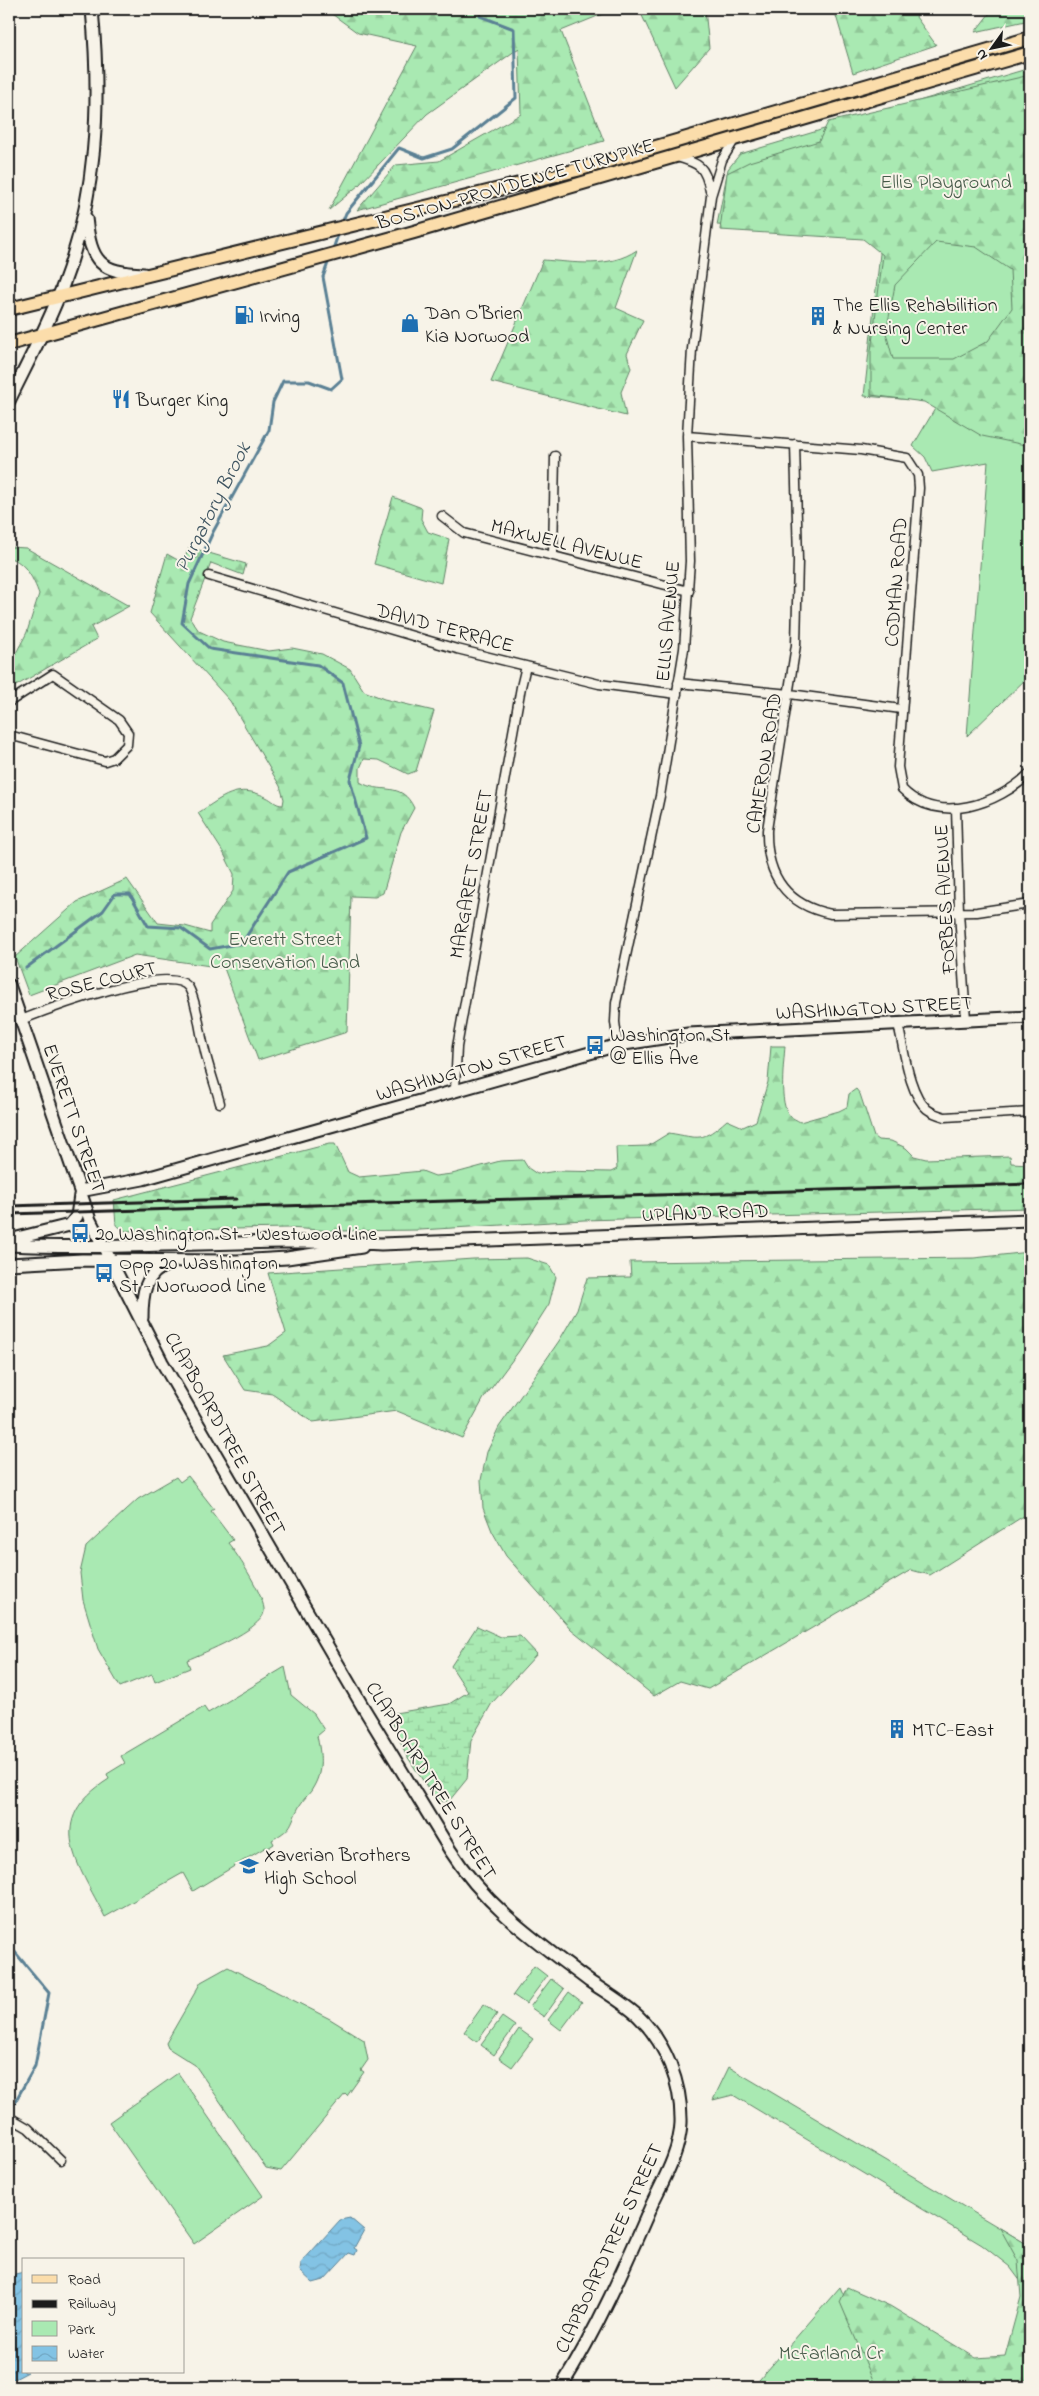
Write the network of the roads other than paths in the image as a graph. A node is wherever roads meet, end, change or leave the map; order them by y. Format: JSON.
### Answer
{"nodes":[{"id":1,"x":92,"y":9,"type":"edge"},
{"id":2,"x":1030,"y":38,"type":"edge"},
{"id":3,"x":1030,"y":53,"type":"edge"},
{"id":4,"x":735,"y":139,"type":"junction"},
{"id":5,"x":675,"y":156,"type":"junction"},
{"id":6,"x":711,"y":196,"type":"junction"},
{"id":7,"x":86,"y":212,"type":"junction"},
{"id":8,"x":152,"y":274,"type":"junction"},
{"id":9,"x":58,"y":297,"type":"junction"},
{"id":10,"x":9,"y":309,"type":"edge"},
{"id":11,"x":41,"y":336,"type":"junction"},
{"id":12,"x":9,"y":344,"type":"edge"},
{"id":13,"x":9,"y":401,"type":"edge"},
{"id":14,"x":687,"y":436,"type":"junction"},
{"id":15,"x":795,"y":444,"type":"junction"},
{"id":16,"x":555,"y":456,"type":"dead end"},
{"id":17,"x":442,"y":516,"type":"dead end"},
{"id":18,"x":552,"y":555,"type":"junction"},
{"id":19,"x":209,"y":576,"type":"dead end"},
{"id":20,"x":689,"y":590,"type":"junction"},
{"id":21,"x":526,"y":666,"type":"junction"},
{"id":22,"x":678,"y":683,"type":"junction"},
{"id":23,"x":677,"y":694,"type":"junction"},
{"id":24,"x":790,"y":694,"type":"junction"},
{"id":25,"x":9,"y":702,"type":"edge"},
{"id":26,"x":902,"y":709,"type":"junction"},
{"id":27,"x":9,"y":735,"type":"edge"},
{"id":28,"x":1030,"y":773,"type":"edge"},
{"id":29,"x":956,"y":808,"type":"junction"},
{"id":30,"x":1030,"y":904,"type":"edge"},
{"id":31,"x":959,"y":912,"type":"junction"},
{"id":32,"x":9,"y":985,"type":"edge"},
{"id":33,"x":1030,"y":1017,"type":"edge"},
{"id":34,"x":21,"y":1020,"type":"junction"},
{"id":35,"x":966,"y":1020,"type":"junction"},
{"id":36,"x":898,"y":1024,"type":"junction"},
{"id":37,"x":618,"y":1045,"type":"junction"},
{"id":38,"x":455,"y":1090,"type":"junction"},
{"id":39,"x":220,"y":1103,"type":"dead end"},
{"id":40,"x":1030,"y":1112,"type":"edge"},
{"id":41,"x":80,"y":1191,"type":"junction"},
{"id":42,"x":1030,"y":1220,"type":"edge"},
{"id":43,"x":9,"y":1240,"type":"edge"},
{"id":44,"x":381,"y":1244,"type":"junction"},
{"id":45,"x":9,"y":1245,"type":"edge"},
{"id":46,"x":101,"y":1245,"type":"junction"},
{"id":47,"x":110,"y":1262,"type":"junction"},
{"id":48,"x":176,"y":1262,"type":"junction"},
{"id":49,"x":9,"y":1264,"type":"edge"},
{"id":50,"x":142,"y":1320,"type":"junction"},
{"id":51,"x":9,"y":2117,"type":"edge"},
{"id":52,"x":61,"y":2160,"type":"dead end"},
{"id":53,"x":562,"y":2387,"type":"edge"}],
"edges":[{"from":1,"to":7,"type":"main road"},
{"from":2,"to":8,"type":"main road","name":"BOSTON-PROVIDENCE TURNPIKE"},
{"from":3,"to":4,"type":"main road","name":"BOSTON-PROVIDENCE TURNPIKE"},
{"from":4,"to":5,"type":"main road","name":"BOSTON-PROVIDENCE TURNPIKE"},
{"from":4,"to":6,"type":"street","name":"ELLIS AVENUE"},
{"from":5,"to":6,"type":"street","name":"ELLIS AVENUE"},
{"from":5,"to":11,"type":"main road","name":"BOSTON-PROVIDENCE TURNPIKE"},
{"from":6,"to":14,"type":"street","name":"ELLIS AVENUE"},
{"from":7,"to":8,"type":"main road"},
{"from":7,"to":9,"type":"main road"},
{"from":8,"to":9,"type":"main road","name":"BOSTON-PROVIDENCE TURNPIKE"},
{"from":9,"to":10,"type":"main road","name":"BOSTON-PROVIDENCE TURNPIKE"},
{"from":9,"to":11,"type":"main road"},
{"from":11,"to":12,"type":"main road","name":"BOSTON-PROVIDENCE TURNPIKE"},
{"from":11,"to":13,"type":"main road"},
{"from":14,"to":15,"type":"street","name":"CODMAN ROAD"},
{"from":14,"to":20,"type":"street","name":"ELLIS AVENUE"},
{"from":15,"to":24,"type":"street","name":"CAMERON ROAD"},
{"from":15,"to":26,"type":"street","name":"CODMAN ROAD"},
{"from":16,"to":18,"type":"street"},
{"from":17,"to":18,"type":"street","name":"MAXWELL AVENUE"},
{"from":18,"to":20,"type":"street","name":"MAXWELL AVENUE"},
{"from":19,"to":21,"type":"street","name":"DAVID TERRACE"},
{"from":20,"to":22,"type":"street","name":"ELLIS AVENUE"},
{"from":21,"to":23,"type":"street","name":"DAVID TERRACE"},
{"from":21,"to":38,"type":"street","name":"MARGARET STREET"},
{"from":22,"to":23,"type":"street","name":"ELLIS AVENUE"},
{"from":22,"to":24,"type":"street"},
{"from":23,"to":37,"type":"street","name":"ELLIS AVENUE"},
{"from":24,"to":26,"type":"street"},
{"from":24,"to":31,"type":"street","name":"CAMERON ROAD"},
{"from":25,"to":27,"type":"street"},
{"from":26,"to":29,"type":"street","name":"CODMAN ROAD"},
{"from":28,"to":29,"type":"street","name":"CODMAN ROAD"},
{"from":29,"to":31,"type":"street","name":"FORBES AVENUE"},
{"from":30,"to":31,"type":"street","name":"CAMERON ROAD"},
{"from":31,"to":35,"type":"street","name":"FORBES AVENUE"},
{"from":32,"to":34,"type":"main road","name":"EVERETT STREET"},
{"from":33,"to":35,"type":"main road","name":"WASHINGTON STREET"},
{"from":34,"to":39,"type":"street","name":"ROSE COURT"},
{"from":34,"to":41,"type":"main road","name":"EVERETT STREET"},
{"from":35,"to":36,"type":"main road","name":"WASHINGTON STREET"},
{"from":36,"to":37,"type":"main road","name":"WASHINGTON STREET"},
{"from":36,"to":40,"type":"street"},
{"from":37,"to":38,"type":"main road","name":"WASHINGTON STREET"},
{"from":38,"to":41,"type":"main road","name":"WASHINGTON STREET"},
{"from":41,"to":43,"type":"main road"},
{"from":41,"to":46,"type":"main road","name":"EVERETT STREET"},
{"from":42,"to":44,"type":"main road","name":"UPLAND ROAD"},
{"from":44,"to":46,"type":"main road","name":"UPLAND ROAD"},
{"from":44,"to":48,"type":"main road","name":"UPLAND ROAD"},
{"from":45,"to":46,"type":"main road"},
{"from":46,"to":47,"type":"main road","name":"EVERETT STREET"},
{"from":47,"to":48,"type":"main road","name":"UPLAND ROAD"},
{"from":47,"to":49,"type":"main road"},
{"from":47,"to":50,"type":"main road","name":"CLAPBOARDTREE STREET"},
{"from":48,"to":50,"type":"main road"},
{"from":50,"to":53,"type":"main road","name":"CLAPBOARDTREE STREET"},
{"from":51,"to":52,"type":"street"}]}
